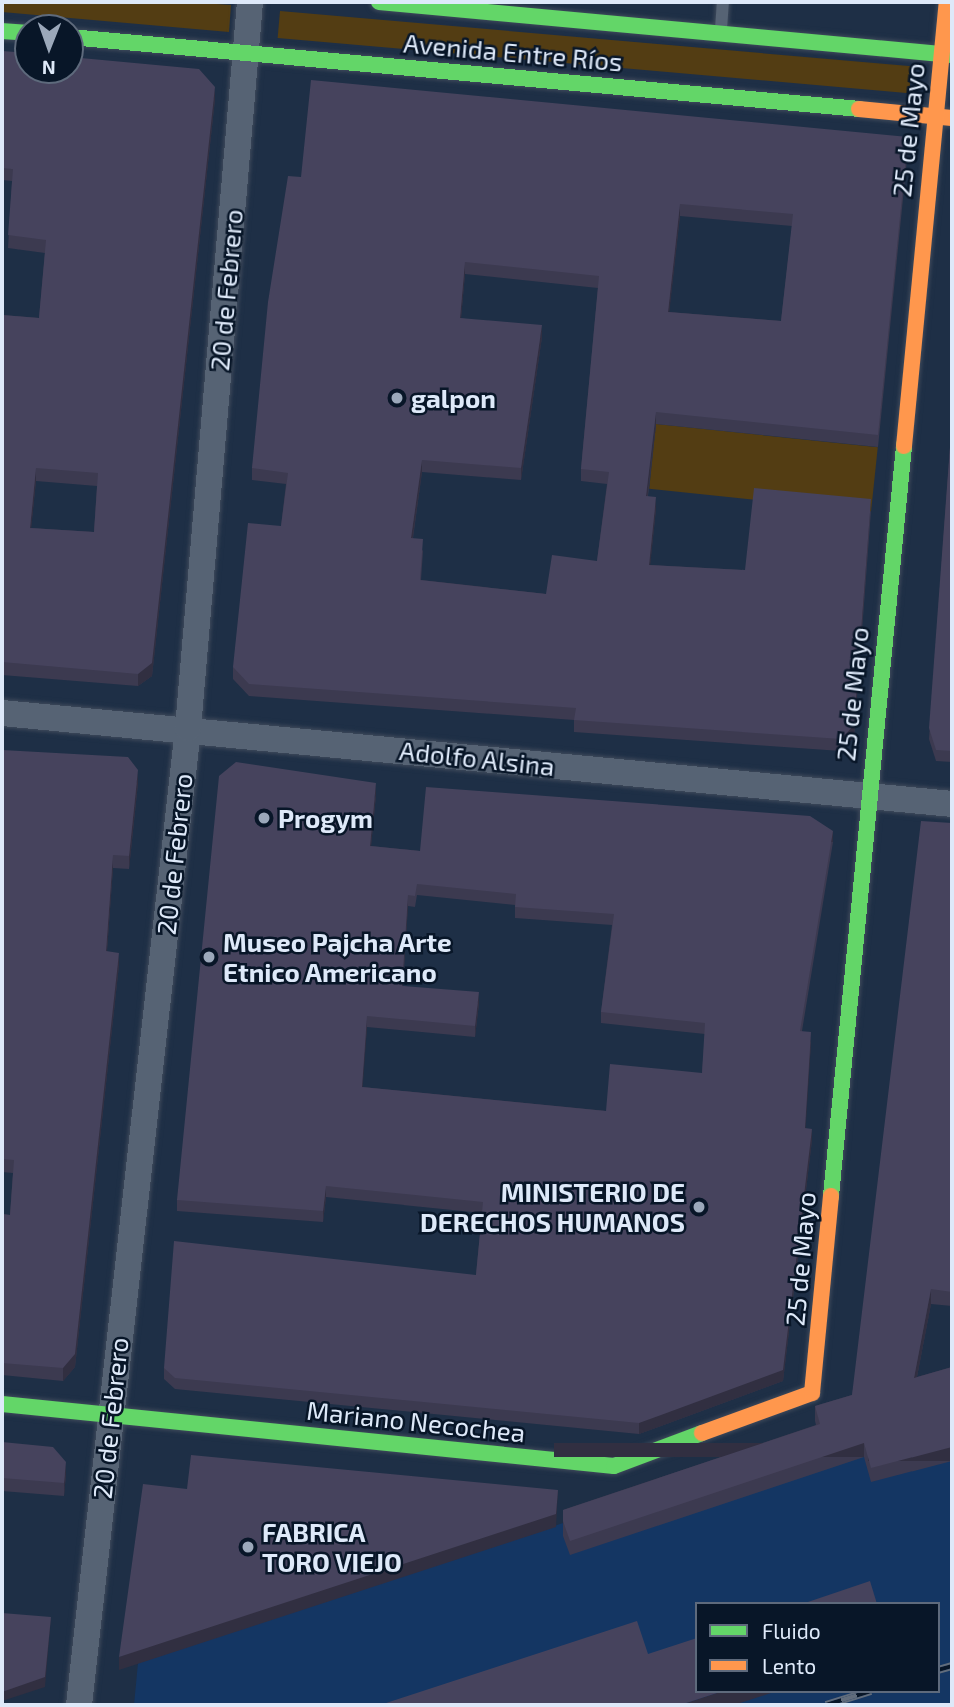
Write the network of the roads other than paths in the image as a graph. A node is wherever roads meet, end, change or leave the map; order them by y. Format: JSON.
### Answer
{"nodes":[{"id":1,"x":250,"y":2,"type":"edge"},
{"id":2,"x":379,"y":2,"type":"edge"},
{"id":3,"x":723,"y":2,"type":"edge"},
{"id":4,"x":947,"y":2,"type":"edge"},
{"id":5,"x":721,"y":34,"type":"junction"},
{"id":6,"x":84,"y":38,"type":"edge"},
{"id":7,"x":246,"y":52,"type":"junction"},
{"id":8,"x":946,"y":55,"type":"edge"},
{"id":9,"x":934,"y":116,"type":"junction"},
{"id":10,"x":952,"y":118,"type":"edge"},
{"id":11,"x":2,"y":713,"type":"edge"},
{"id":12,"x":188,"y":728,"type":"junction"},
{"id":13,"x":867,"y":798,"type":"junction"},
{"id":14,"x":952,"y":804,"type":"edge"},
{"id":15,"x":813,"y":1393,"type":"joint"},
{"id":16,"x":2,"y":1404,"type":"edge"},
{"id":17,"x":110,"y":1414,"type":"junction"},
{"id":18,"x":79,"y":1705,"type":"edge"}],
"edges":[{"from":1,"to":7,"type":"street","name":"20 de Febrero"},
{"from":2,"to":5,"type":"street","name":"Avenida Entre Ríos"},
{"from":3,"to":5,"type":"lane"},
{"from":4,"to":8,"type":"street","name":"25 de Mayo"},
{"from":5,"to":8,"type":"street","name":"Avenida Entre Ríos"},
{"from":6,"to":7,"type":"street","name":"Avenida Entre Ríos"},
{"from":7,"to":9,"type":"street","name":"Avenida Entre Ríos"},
{"from":7,"to":12,"type":"street","name":"20 de Febrero"},
{"from":8,"to":9,"type":"street","name":"25 de Mayo"},
{"from":9,"to":10,"type":"street","name":"Avenida Entre Ríos"},
{"from":9,"to":13,"type":"street","name":"25 de Mayo"},
{"from":11,"to":12,"type":"street","name":"Adolfo Alsina"},
{"from":12,"to":13,"type":"street","name":"Adolfo Alsina"},
{"from":12,"to":17,"type":"street","name":"20 de Febrero"},
{"from":13,"to":14,"type":"street","name":"Adolfo Alsina"},
{"from":13,"to":15,"type":"street","name":"25 de Mayo"},
{"from":15,"to":17,"type":"street","name":"Mariano Necochea"},
{"from":16,"to":17,"type":"street","name":"Mariano Necochea"},
{"from":17,"to":18,"type":"street","name":"20 de Febrero"}]}
